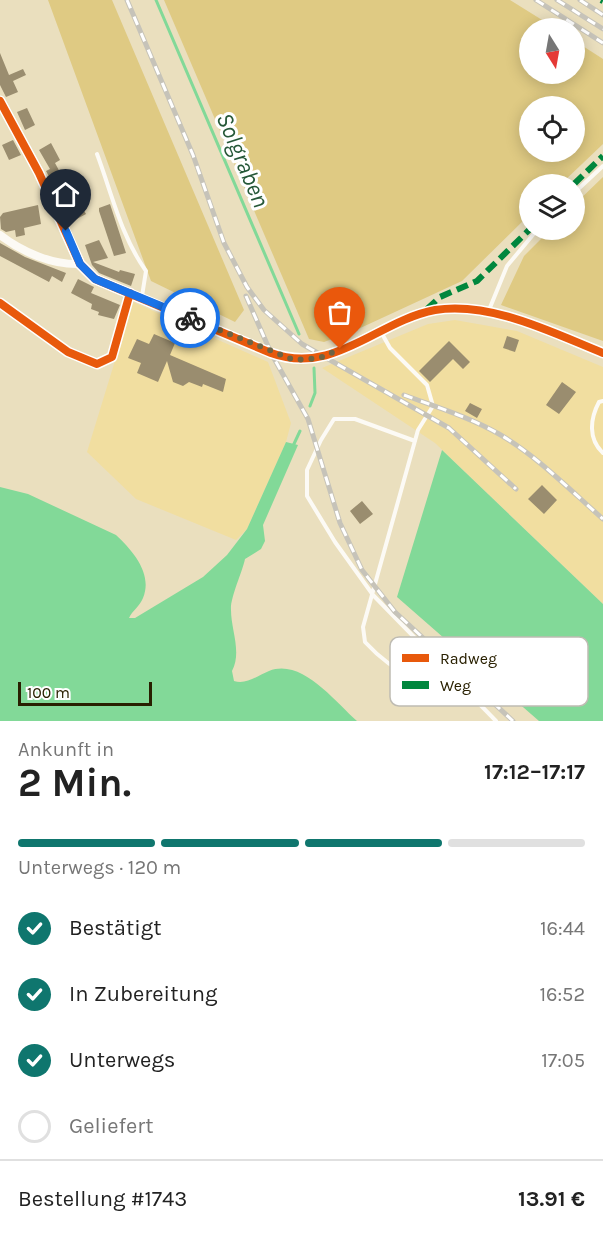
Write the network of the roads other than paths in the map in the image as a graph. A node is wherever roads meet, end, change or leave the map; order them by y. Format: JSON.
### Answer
{"nodes":[{"id":1,"x":1,"y":104,"type":"edge"},
{"id":2,"x":97,"y":154,"type":"dead end"},
{"id":3,"x":603,"y":166,"type":"edge"},
{"id":4,"x":585,"y":182,"type":"edge"},
{"id":5,"x":0,"y":235,"type":"edge"},
{"id":6,"x":529,"y":240,"type":"edge"},
{"id":7,"x":80,"y":264,"type":"junction"},
{"id":8,"x":142,"y":297,"type":"junction"},
{"id":9,"x":488,"y":313,"type":"junction"},
{"id":10,"x":381,"y":332,"type":"junction"},
{"id":11,"x":603,"y":353,"type":"edge"},
{"id":12,"x":603,"y":401,"type":"edge"},
{"id":13,"x":415,"y":441,"type":"junction"},
{"id":14,"x":603,"y":453,"type":"edge"},
{"id":15,"x":373,"y":595,"type":"junction"},
{"id":16,"x":414,"y":637,"type":"edge"},
{"id":17,"x":390,"y":662,"type":"edge"},
{"id":18,"x":482,"y":706,"type":"edge"},
{"id":19,"x":496,"y":721,"type":"edge"}],
"edges":[{"from":1,"to":7,"type":"street"},
{"from":2,"to":8,"type":"lane"},
{"from":3,"to":4,"type":"lane"},
{"from":5,"to":7,"type":"street"},
{"from":6,"to":9,"type":"lane"},
{"from":7,"to":8,"type":"street"},
{"from":8,"to":10,"type":"street"},
{"from":9,"to":10,"type":"street"},
{"from":9,"to":11,"type":"street"},
{"from":10,"to":13,"type":"lane"},
{"from":12,"to":14,"type":"lane"},
{"from":13,"to":15,"type":"lane"},
{"from":13,"to":15,"type":"lane"},
{"from":15,"to":16,"type":"lane"},
{"from":15,"to":17,"type":"lane"},
{"from":18,"to":19,"type":"lane"}]}
